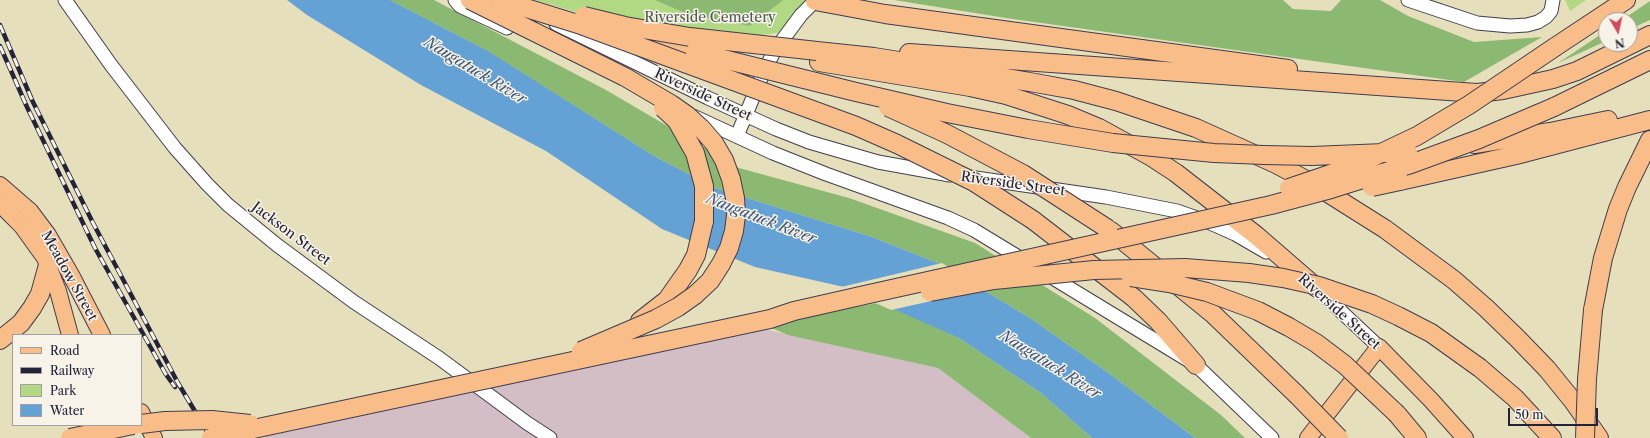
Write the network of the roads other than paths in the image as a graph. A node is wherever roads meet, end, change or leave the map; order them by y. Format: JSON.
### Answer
{"nodes":[{"id":1,"x":65,"y":0,"type":"edge"},
{"id":2,"x":455,"y":0,"type":"edge"},
{"id":3,"x":458,"y":0,"type":"edge"},
{"id":4,"x":470,"y":0,"type":"edge"},
{"id":5,"x":500,"y":0,"type":"edge"},
{"id":6,"x":511,"y":0,"type":"edge"},
{"id":7,"x":523,"y":0,"type":"edge"},
{"id":8,"x":816,"y":0,"type":"edge"},
{"id":9,"x":1408,"y":0,"type":"edge"},
{"id":10,"x":1626,"y":0,"type":"edge"},
{"id":11,"x":1553,"y":1,"type":"edge"},
{"id":12,"x":581,"y":25,"type":"junction"},
{"id":13,"x":1650,"y":35,"type":"edge"},
{"id":14,"x":816,"y":53,"type":"junction"},
{"id":15,"x":1650,"y":60,"type":"edge"},
{"id":16,"x":856,"y":92,"type":"junction"},
{"id":17,"x":1449,"y":92,"type":"junction"},
{"id":18,"x":1650,"y":110,"type":"edge"},
{"id":19,"x":746,"y":116,"type":"junction"},
{"id":20,"x":1650,"y":120,"type":"edge"},
{"id":21,"x":737,"y":136,"type":"junction"},
{"id":22,"x":1649,"y":141,"type":"edge"},
{"id":23,"x":0,"y":185,"type":"edge"},
{"id":24,"x":0,"y":204,"type":"edge"},
{"id":25,"x":1236,"y":212,"type":"junction"},
{"id":26,"x":48,"y":264,"type":"junction"},
{"id":27,"x":1325,"y":296,"type":"junction"},
{"id":28,"x":770,"y":319,"type":"junction"},
{"id":29,"x":70,"y":334,"type":"edge"},
{"id":30,"x":101,"y":334,"type":"edge"},
{"id":31,"x":0,"y":340,"type":"edge"},
{"id":32,"x":1379,"y":347,"type":"junction"},
{"id":33,"x":12,"y":349,"type":"edge"},
{"id":34,"x":0,"y":350,"type":"edge"},
{"id":35,"x":1196,"y":365,"type":"junction"},
{"id":36,"x":542,"y":367,"type":"junction"},
{"id":37,"x":142,"y":414,"type":"edge"},
{"id":38,"x":142,"y":424,"type":"edge"},
{"id":39,"x":104,"y":426,"type":"edge"},
{"id":40,"x":124,"y":426,"type":"edge"},
{"id":41,"x":128,"y":426,"type":"edge"},
{"id":42,"x":272,"y":426,"type":"junction"},
{"id":43,"x":70,"y":438,"type":"edge"},
{"id":44,"x":110,"y":438,"type":"edge"},
{"id":45,"x":130,"y":438,"type":"edge"},
{"id":46,"x":154,"y":438,"type":"edge"},
{"id":47,"x":212,"y":438,"type":"edge"},
{"id":48,"x":550,"y":438,"type":"edge"},
{"id":49,"x":1272,"y":438,"type":"edge"},
{"id":50,"x":1308,"y":438,"type":"edge"},
{"id":51,"x":1339,"y":438,"type":"edge"},
{"id":52,"x":1417,"y":438,"type":"edge"},
{"id":53,"x":1465,"y":438,"type":"edge"},
{"id":54,"x":1552,"y":438,"type":"edge"},
{"id":55,"x":1585,"y":438,"type":"edge"},
{"id":56,"x":1599,"y":438,"type":"edge"}],
"edges":[{"from":1,"to":48,"type":"street","name":"Jackson Street"},
{"from":2,"to":21,"type":"street","name":"Riverside Street"},
{"from":3,"to":36,"type":"highway","bridge":true},
{"from":4,"to":36,"type":"highway","bridge":true},
{"from":5,"to":12,"type":"highway","bridge":true},
{"from":6,"to":19,"type":"street","name":"Riverside Street"},
{"from":7,"to":14,"type":"highway","bridge":true},
{"from":8,"to":17,"type":"highway"},
{"from":8,"to":19,"type":"street"},
{"from":9,"to":11,"type":"street"},
{"from":10,"to":25,"type":"highway","bridge":true},
{"from":12,"to":16,"type":"highway","bridge":true},
{"from":12,"to":35,"type":"highway","bridge":true},
{"from":13,"to":17,"type":"highway"},
{"from":14,"to":17,"type":"highway"},
{"from":14,"to":27,"type":"highway"},
{"from":14,"to":56,"type":"highway"},
{"from":15,"to":25,"type":"highway","bridge":true},
{"from":16,"to":18,"type":"highway","bridge":true},
{"from":16,"to":51,"type":"highway","bridge":true},
{"from":19,"to":21,"type":"street"},
{"from":19,"to":27,"type":"street","name":"Riverside Street"},
{"from":20,"to":28,"type":"highway","bridge":true},
{"from":21,"to":35,"type":"street","name":"Riverside Street"},
{"from":22,"to":55,"type":"highway","bridge":true},
{"from":23,"to":30,"type":"main road","name":"Meadow Street"},
{"from":24,"to":26,"type":"main road","name":"Meadow Street"},
{"from":25,"to":28,"type":"highway","bridge":true},
{"from":26,"to":29,"type":"main road","name":"Meadow Street"},
{"from":26,"to":31,"type":"highway"},
{"from":27,"to":32,"type":"street","name":"Riverside Street"},
{"from":28,"to":36,"type":"highway","bridge":true},
{"from":28,"to":52,"type":"highway","bridge":true},
{"from":28,"to":54,"type":"highway","bridge":true},
{"from":32,"to":50,"type":"main road"},
{"from":32,"to":53,"type":"main road","name":"Riverside Street"},
{"from":33,"to":34,"type":"highway"},
{"from":35,"to":49,"type":"street","name":"Riverside Street"},
{"from":36,"to":42,"type":"highway","bridge":true},
{"from":36,"to":47,"type":"highway","bridge":true},
{"from":37,"to":46,"type":"main road"},
{"from":38,"to":42,"type":"highway","bridge":true},
{"from":39,"to":44,"type":"main road"},
{"from":40,"to":45,"type":"highway"},
{"from":41,"to":43,"type":"highway","bridge":true},
{"from":42,"to":47,"type":"highway","bridge":true}]}
